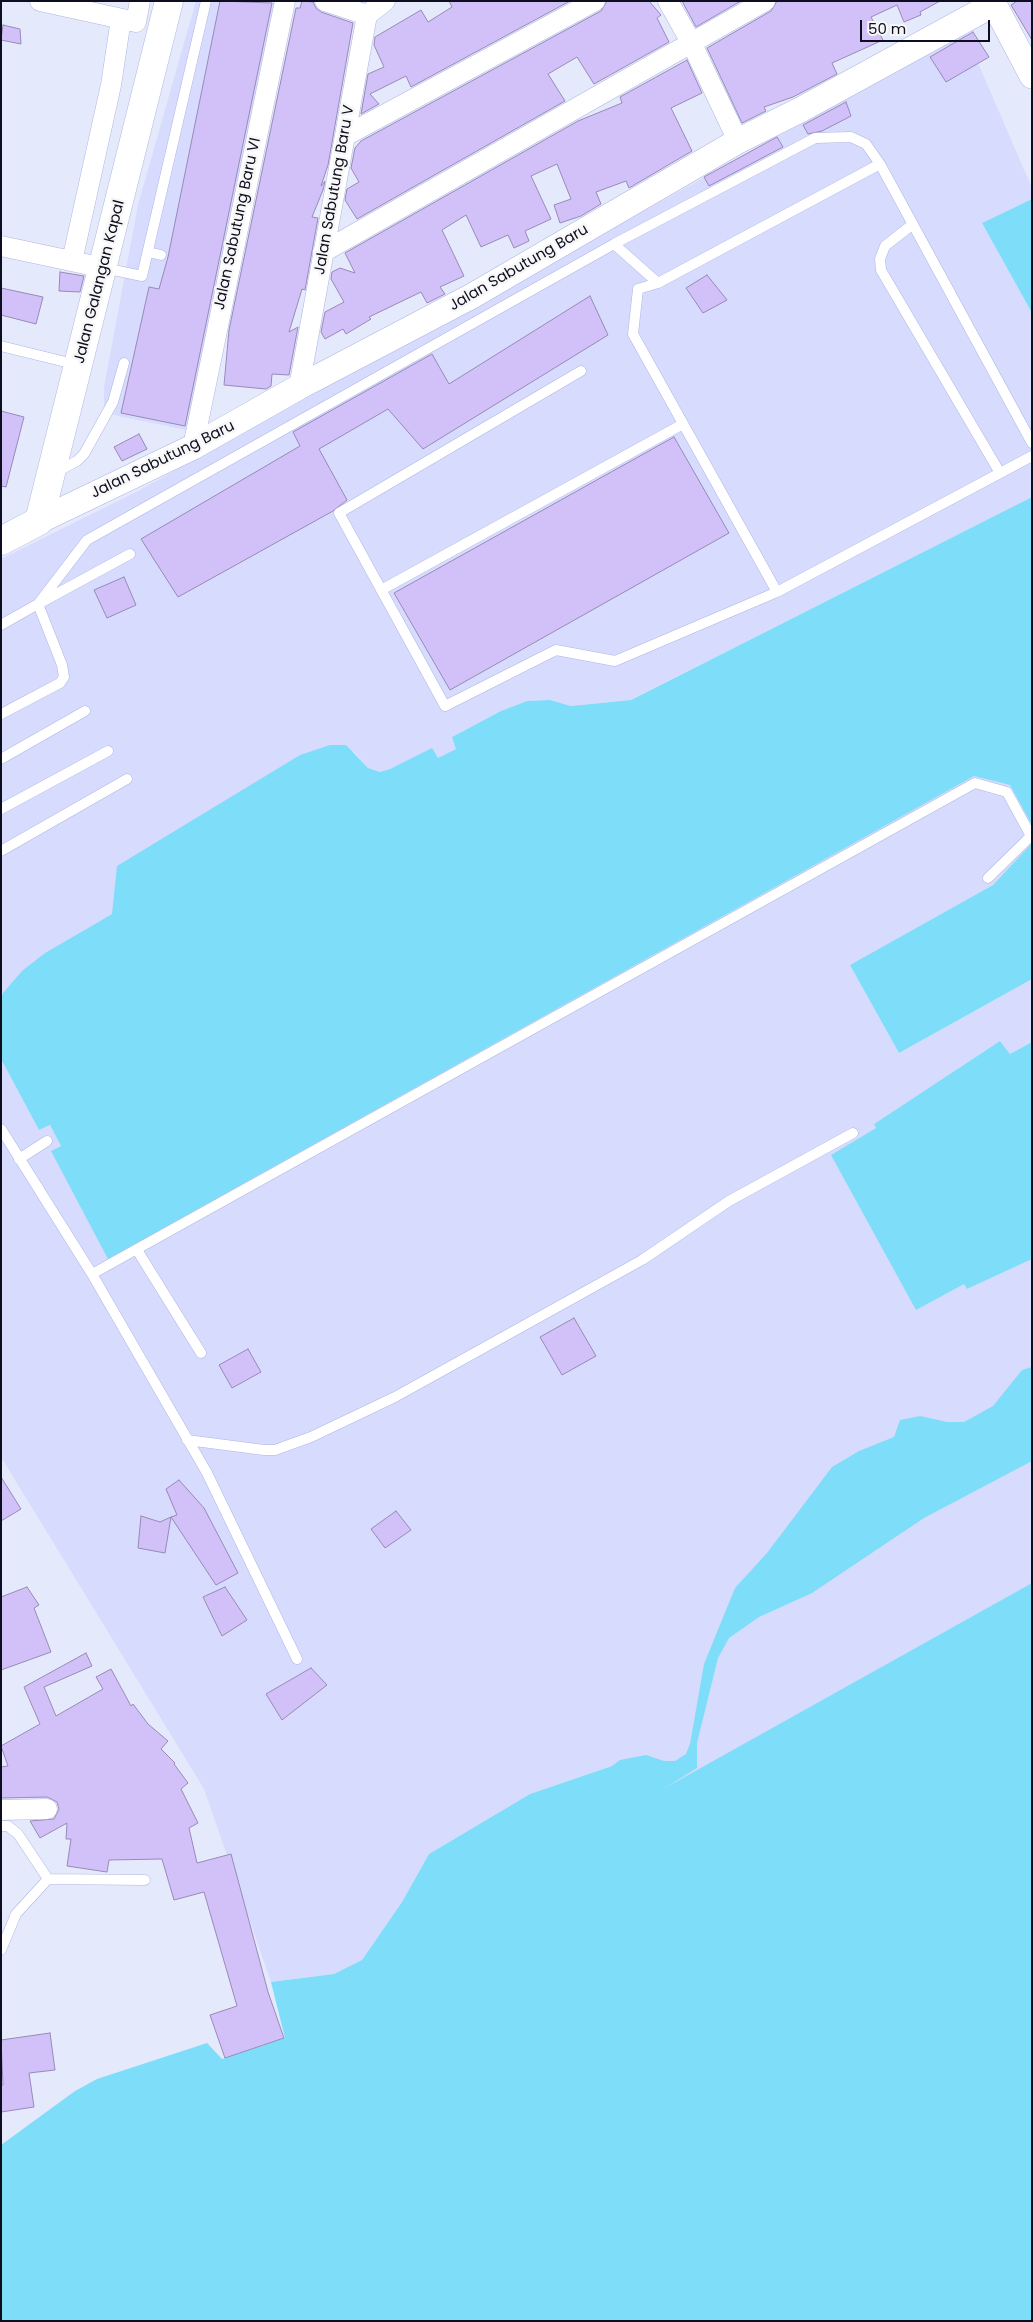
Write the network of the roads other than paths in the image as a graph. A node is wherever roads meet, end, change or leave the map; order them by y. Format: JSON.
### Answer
{"nodes":[{"id":1,"x":40,"y":1,"type":"edge"},
{"id":2,"x":140,"y":1,"type":"edge"},
{"id":3,"x":169,"y":1,"type":"edge"},
{"id":4,"x":206,"y":1,"type":"edge"},
{"id":5,"x":285,"y":1,"type":"edge"},
{"id":6,"x":325,"y":1,"type":"edge"},
{"id":7,"x":385,"y":1,"type":"edge"},
{"id":8,"x":594,"y":1,"type":"edge"},
{"id":9,"x":668,"y":1,"type":"edge"},
{"id":10,"x":765,"y":1,"type":"edge"},
{"id":11,"x":995,"y":2,"type":"edge"},
{"id":12,"x":367,"y":15,"type":"junction"},
{"id":13,"x":121,"y":19,"type":"junction"},
{"id":14,"x":691,"y":42,"type":"junction"},
{"id":15,"x":1032,"y":76,"type":"edge"},
{"id":16,"x":345,"y":136,"type":"junction"},
{"id":17,"x":738,"y":141,"type":"junction"},
{"id":18,"x":880,"y":164,"type":"junction"},
{"id":19,"x":912,"y":224,"type":"junction"},
{"id":20,"x":614,"y":244,"type":"junction"},
{"id":21,"x":1,"y":246,"type":"edge"},
{"id":22,"x":148,"y":252,"type":"junction"},
{"id":23,"x":323,"y":252,"type":"junction"},
{"id":24,"x":160,"y":255,"type":"dead end"},
{"id":25,"x":72,"y":261,"type":"junction"},
{"id":26,"x":104,"y":268,"type":"junction"},
{"id":27,"x":658,"y":283,"type":"junction"},
{"id":28,"x":1,"y":346,"type":"edge"},
{"id":29,"x":124,"y":363,"type":"dead end"},
{"id":30,"x":79,"y":366,"type":"junction"},
{"id":31,"x":581,"y":371,"type":"dead end"},
{"id":32,"x":299,"y":387,"type":"junction"},
{"id":33,"x":683,"y":424,"type":"junction"},
{"id":34,"x":1032,"y":443,"type":"edge"},
{"id":35,"x":193,"y":446,"type":"junction"},
{"id":36,"x":1032,"y":456,"type":"edge"},
{"id":37,"x":1000,"y":473,"type":"junction"},
{"id":38,"x":51,"y":474,"type":"junction"},
{"id":39,"x":39,"y":521,"type":"junction"},
{"id":40,"x":1,"y":541,"type":"edge"},
{"id":41,"x":130,"y":554,"type":"dead end"},
{"id":42,"x":381,"y":590,"type":"junction"},
{"id":43,"x":777,"y":592,"type":"junction"},
{"id":44,"x":38,"y":604,"type":"junction"},
{"id":45,"x":1,"y":626,"type":"edge"},
{"id":46,"x":84,"y":711,"type":"dead end"},
{"id":47,"x":1,"y":714,"type":"edge"},
{"id":48,"x":108,"y":751,"type":"dead end"},
{"id":49,"x":1,"y":759,"type":"edge"},
{"id":50,"x":127,"y":779,"type":"dead end"},
{"id":51,"x":1,"y":809,"type":"edge"},
{"id":52,"x":1,"y":851,"type":"edge"},
{"id":53,"x":988,"y":878,"type":"dead end"},
{"id":54,"x":1,"y":1129,"type":"edge"},
{"id":55,"x":852,"y":1133,"type":"dead end"},
{"id":56,"x":47,"y":1141,"type":"dead end"},
{"id":57,"x":19,"y":1159,"type":"junction"},
{"id":58,"x":137,"y":1250,"type":"junction"},
{"id":59,"x":92,"y":1274,"type":"junction"},
{"id":60,"x":201,"y":1353,"type":"dead end"},
{"id":61,"x":187,"y":1440,"type":"junction"},
{"id":62,"x":297,"y":1659,"type":"dead end"},
{"id":63,"x":47,"y":1809,"type":"dead end"},
{"id":64,"x":1,"y":1810,"type":"edge"},
{"id":65,"x":1,"y":1826,"type":"edge"},
{"id":66,"x":48,"y":1879,"type":"junction"},
{"id":67,"x":145,"y":1880,"type":"dead end"},
{"id":68,"x":1,"y":1950,"type":"edge"}],
"edges":[{"from":1,"to":13,"type":"street"},
{"from":2,"to":13,"type":"street"},
{"from":3,"to":26,"type":"main road","name":"Jalan Galangan Kapal"},
{"from":4,"to":22,"type":"lane"},
{"from":5,"to":35,"type":"street","name":"Jalan Sabutung Baru VI"},
{"from":6,"to":12,"type":"street"},
{"from":7,"to":12,"type":"street"},
{"from":8,"to":16,"type":"street"},
{"from":9,"to":14,"type":"street"},
{"from":10,"to":14,"type":"street"},
{"from":11,"to":15,"type":"street"},
{"from":11,"to":17,"type":"street","name":"Jalan Sabutung Baru"},
{"from":12,"to":16,"type":"street","name":"Jalan Sabutung Baru V"},
{"from":13,"to":25,"type":"street"},
{"from":14,"to":17,"type":"street"},
{"from":14,"to":23,"type":"street"},
{"from":16,"to":23,"type":"street","name":"Jalan Sabutung Baru V"},
{"from":17,"to":32,"type":"street","name":"Jalan Sabutung Baru"},
{"from":18,"to":19,"type":"lane"},
{"from":18,"to":20,"type":"lane"},
{"from":18,"to":27,"type":"lane"},
{"from":19,"to":34,"type":"lane"},
{"from":19,"to":37,"type":"lane"},
{"from":20,"to":27,"type":"lane"},
{"from":20,"to":44,"type":"lane"},
{"from":21,"to":25,"type":"street"},
{"from":22,"to":24,"type":"lane"},
{"from":22,"to":26,"type":"lane"},
{"from":23,"to":32,"type":"street","name":"Jalan Sabutung Baru V"},
{"from":25,"to":26,"type":"street"},
{"from":26,"to":30,"type":"main road","name":"Jalan Galangan Kapal"},
{"from":27,"to":33,"type":"lane"},
{"from":28,"to":30,"type":"lane"},
{"from":29,"to":38,"type":"lane"},
{"from":30,"to":38,"type":"main road","name":"Jalan Galangan Kapal"},
{"from":31,"to":42,"type":"lane"},
{"from":32,"to":35,"type":"street","name":"Jalan Sabutung Baru"},
{"from":33,"to":42,"type":"lane"},
{"from":33,"to":43,"type":"lane"},
{"from":35,"to":39,"type":"street","name":"Jalan Sabutung Baru"},
{"from":36,"to":37,"type":"lane"},
{"from":37,"to":43,"type":"lane"},
{"from":38,"to":39,"type":"main road","name":"Jalan Galangan Kapal"},
{"from":39,"to":40,"type":"main road"},
{"from":41,"to":44,"type":"lane"},
{"from":42,"to":43,"type":"lane"},
{"from":44,"to":45,"type":"lane"},
{"from":44,"to":47,"type":"lane"},
{"from":46,"to":49,"type":"lane"},
{"from":48,"to":51,"type":"lane"},
{"from":50,"to":52,"type":"lane"},
{"from":53,"to":58,"type":"lane"},
{"from":54,"to":57,"type":"lane"},
{"from":55,"to":61,"type":"lane"},
{"from":56,"to":57,"type":"lane"},
{"from":57,"to":59,"type":"lane"},
{"from":58,"to":59,"type":"lane"},
{"from":58,"to":60,"type":"lane"},
{"from":59,"to":61,"type":"lane"},
{"from":61,"to":62,"type":"lane"},
{"from":63,"to":64,"type":"street"},
{"from":65,"to":66,"type":"lane"},
{"from":66,"to":67,"type":"lane"},
{"from":66,"to":68,"type":"lane"}]}
